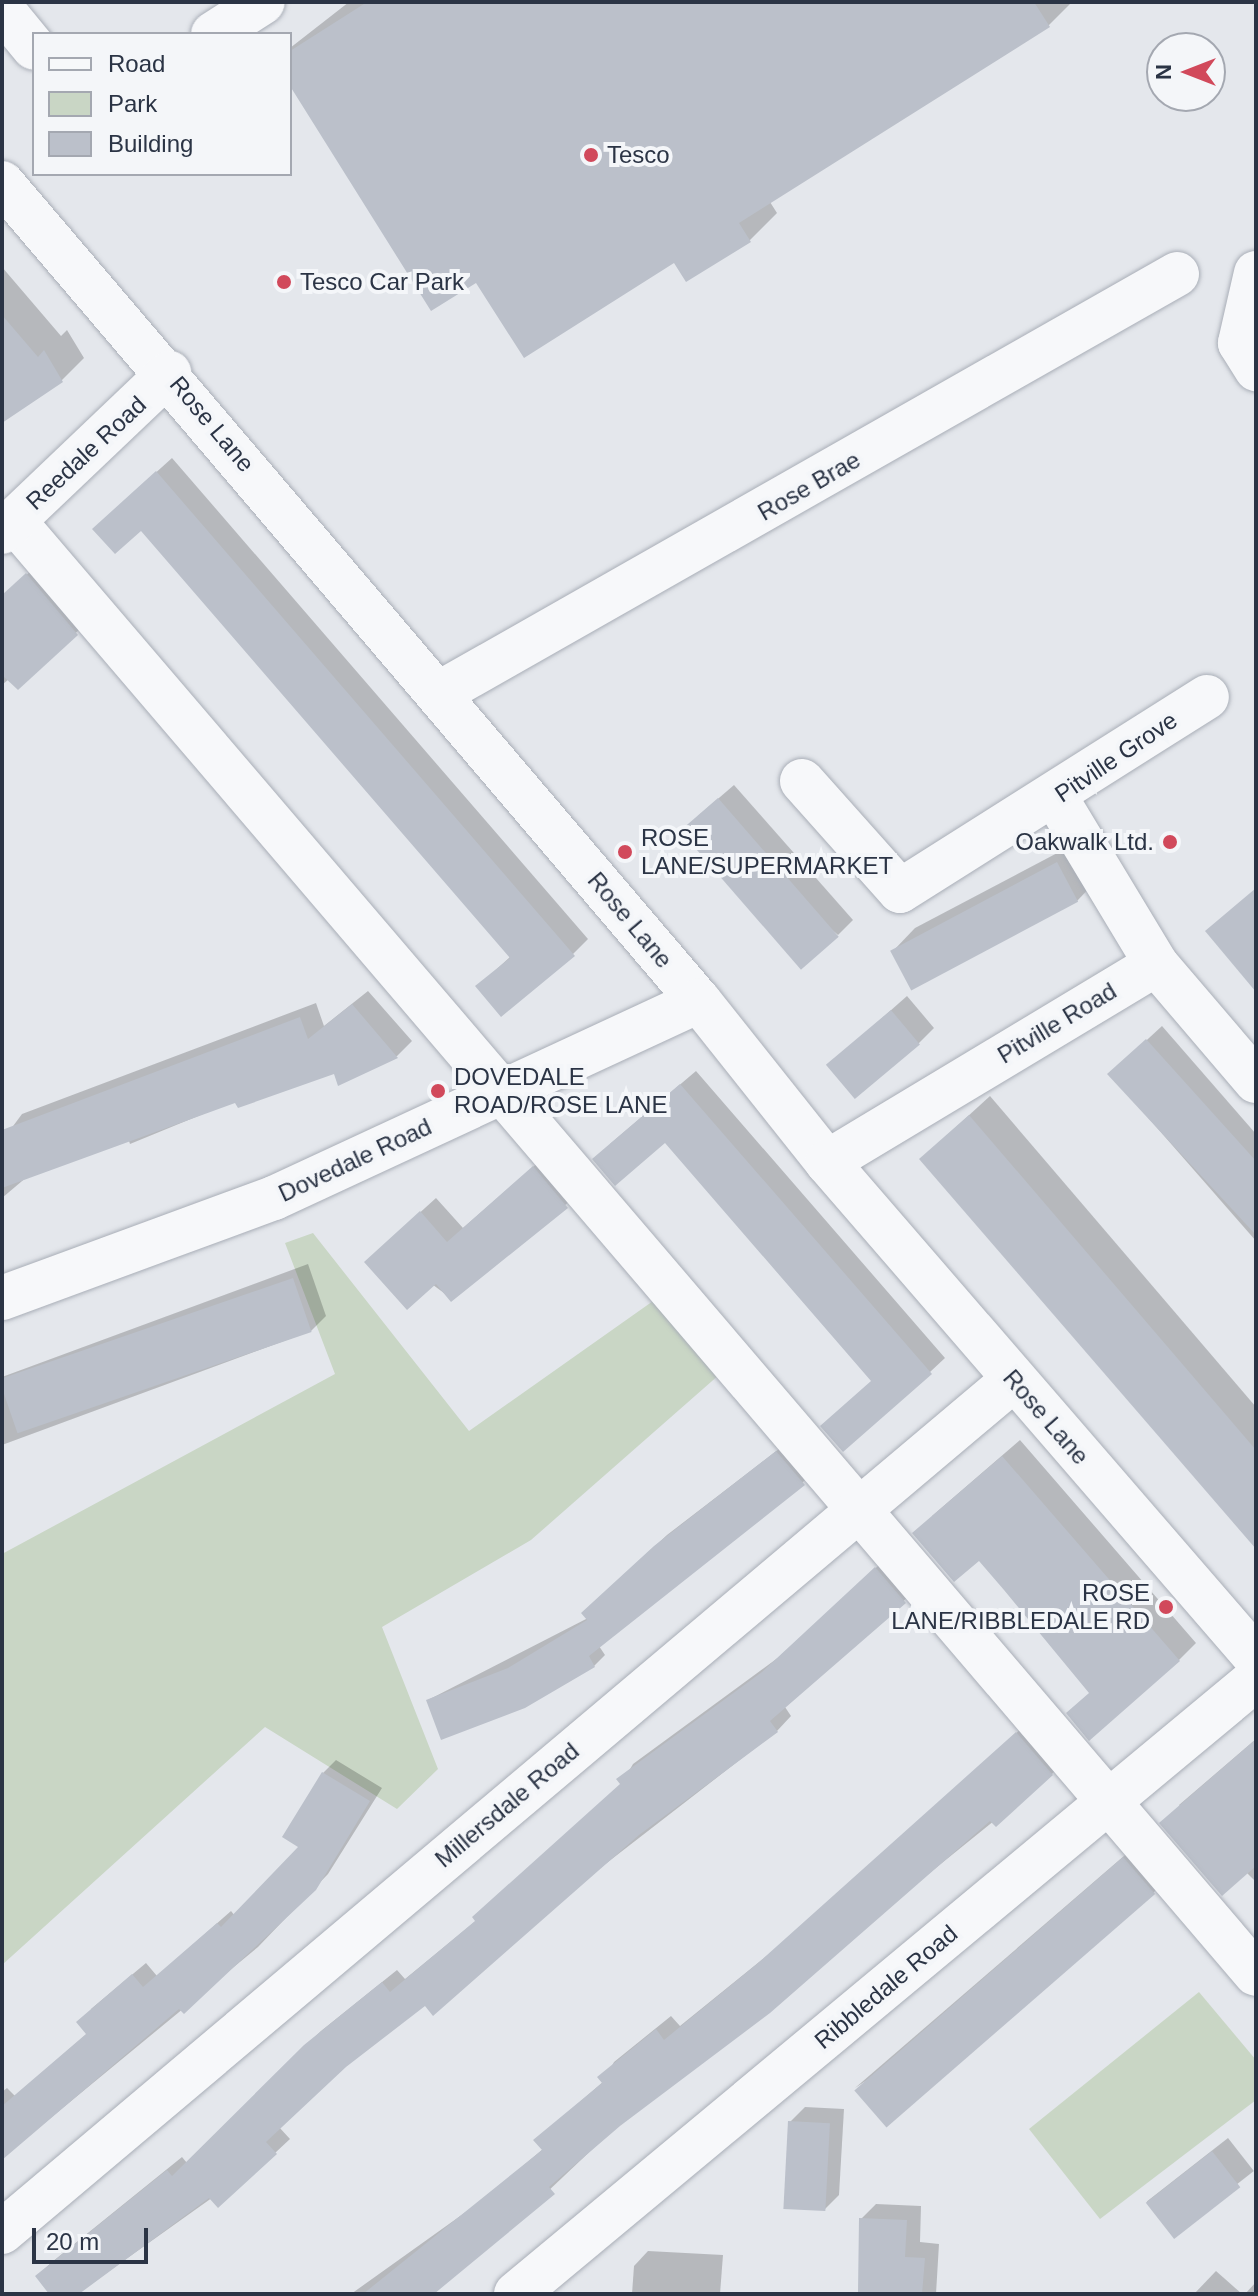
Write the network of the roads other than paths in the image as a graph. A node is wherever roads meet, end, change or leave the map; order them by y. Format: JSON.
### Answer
{"nodes":[{"id":1,"x":263,"y":2,"type":"edge"},
{"id":2,"x":2,"y":9,"type":"edge"},
{"id":3,"x":216,"y":32,"type":"edge"},
{"id":4,"x":32,"y":46,"type":"edge"},
{"id":5,"x":2,"y":183,"type":"edge"},
{"id":6,"x":1256,"y":273,"type":"edge"},
{"id":7,"x":1177,"y":274,"type":"dead end"},
{"id":8,"x":1256,"y":369,"type":"edge"},
{"id":9,"x":169,"y":373,"type":"junction"},
{"id":10,"x":8,"y":526,"type":"edge"},
{"id":11,"x":438,"y":694,"type":"junction"},
{"id":12,"x":1207,"y":697,"type":"dead end"},
{"id":13,"x":802,"y":781,"type":"dead end"},
{"id":14,"x":1056,"y":798,"type":"junction"},
{"id":15,"x":1156,"y":964,"type":"junction"},
{"id":16,"x":699,"y":1001,"type":"junction"},
{"id":17,"x":1256,"y":1081,"type":"edge"},
{"id":18,"x":506,"y":1090,"type":"junction"},
{"id":19,"x":827,"y":1162,"type":"junction"},
{"id":20,"x":2,"y":1298,"type":"edge"},
{"id":21,"x":1013,"y":1380,"type":"junction"},
{"id":22,"x":860,"y":1508,"type":"junction"},
{"id":23,"x":1256,"y":1658,"type":"edge"},
{"id":24,"x":1256,"y":1679,"type":"edge"},
{"id":25,"x":1105,"y":1805,"type":"junction"},
{"id":26,"x":1249,"y":1950,"type":"edge"},
{"id":27,"x":2,"y":2232,"type":"edge"},
{"id":28,"x":516,"y":2294,"type":"edge"}],
"edges":[{"from":1,"to":3,"type":"street"},
{"from":2,"to":4,"type":"street"},
{"from":5,"to":9,"type":"street","name":"Rose Lane"},
{"from":6,"to":8,"type":"street"},
{"from":7,"to":11,"type":"street","name":"Rose Brae"},
{"from":9,"to":10,"type":"street","name":"Reedale Road"},
{"from":9,"to":11,"type":"street","name":"Rose Lane"},
{"from":10,"to":18,"type":"street"},
{"from":11,"to":16,"type":"street","name":"Rose Lane"},
{"from":12,"to":14,"type":"street","name":"Pitville Grove"},
{"from":13,"to":14,"type":"street","name":"Pitville Grove"},
{"from":14,"to":15,"type":"street"},
{"from":15,"to":17,"type":"street"},
{"from":15,"to":19,"type":"street","name":"Pitville Road"},
{"from":16,"to":18,"type":"street","name":"Dovedale Road"},
{"from":16,"to":19,"type":"street","name":"Rose Lane"},
{"from":18,"to":20,"type":"street","name":"Dovedale Road"},
{"from":18,"to":22,"type":"street"},
{"from":19,"to":21,"type":"street","name":"Rose Lane"},
{"from":21,"to":22,"type":"street","name":"Millersdale Road"},
{"from":21,"to":23,"type":"street","name":"Rose Lane"},
{"from":22,"to":25,"type":"street"},
{"from":22,"to":27,"type":"street","name":"Millersdale Road"},
{"from":24,"to":25,"type":"street","name":"Ribbledale Road"},
{"from":25,"to":26,"type":"street"},
{"from":25,"to":28,"type":"street","name":"Ribbledale Road"}]}
